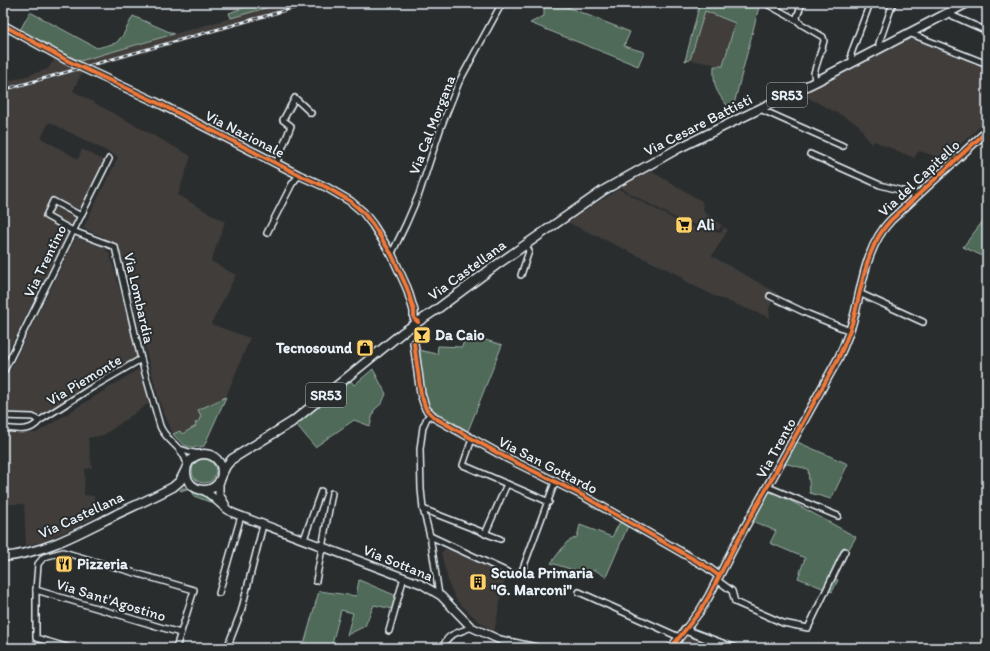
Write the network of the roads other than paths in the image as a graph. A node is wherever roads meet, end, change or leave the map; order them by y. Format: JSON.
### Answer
{"nodes":[{"id":1,"x":502,"y":3,"type":"edge"},
{"id":2,"x":765,"y":3,"type":"edge"},
{"id":3,"x":802,"y":3,"type":"edge"},
{"id":4,"x":870,"y":3,"type":"edge"},
{"id":5,"x":893,"y":3,"type":"edge"},
{"id":6,"x":967,"y":3,"type":"edge"},
{"id":7,"x":949,"y":12,"type":"junction"},
{"id":8,"x":798,"y":21,"type":"junction"},
{"id":9,"x":3,"y":25,"type":"edge"},
{"id":10,"x":987,"y":31,"type":"edge"},
{"id":11,"x":909,"y":33,"type":"junction"},
{"id":12,"x":879,"y":49,"type":"junction"},
{"id":13,"x":853,"y":62,"type":"junction"},
{"id":14,"x":987,"y":64,"type":"edge"},
{"id":15,"x":815,"y":82,"type":"junction"},
{"id":16,"x":760,"y":109,"type":"junction"},
{"id":17,"x":311,"y":113,"type":"dead end"},
{"id":18,"x":987,"y":131,"type":"edge"},
{"id":19,"x":843,"y":146,"type":"dead end"},
{"id":20,"x":810,"y":154,"type":"dead end"},
{"id":21,"x":109,"y":159,"type":"dead end"},
{"id":22,"x":276,"y":164,"type":"junction"},
{"id":23,"x":299,"y":175,"type":"junction"},
{"id":24,"x":918,"y":195,"type":"junction"},
{"id":25,"x":593,"y":198,"type":"joint"},
{"id":26,"x":81,"y":216,"type":"junction"},
{"id":27,"x":73,"y":231,"type":"junction"},
{"id":28,"x":267,"y":233,"type":"dead end"},
{"id":29,"x":526,"y":245,"type":"junction"},
{"id":30,"x":873,"y":246,"type":"joint"},
{"id":31,"x":393,"y":258,"type":"junction"},
{"id":32,"x":521,"y":275,"type":"dead end"},
{"id":33,"x":859,"y":293,"type":"junction"},
{"id":34,"x":770,"y":296,"type":"dead end"},
{"id":35,"x":414,"y":311,"type":"junction"},
{"id":36,"x":418,"y":322,"type":"junction"},
{"id":37,"x":923,"y":322,"type":"dead end"},
{"id":38,"x":850,"y":331,"type":"junction"},
{"id":39,"x":404,"y":332,"type":"junction"},
{"id":40,"x":414,"y":343,"type":"dead end"},
{"id":41,"x":142,"y":360,"type":"junction"},
{"id":42,"x":3,"y":373,"type":"edge"},
{"id":43,"x":431,"y":414,"type":"junction"},
{"id":44,"x":3,"y":416,"type":"edge"},
{"id":45,"x":39,"y":421,"type":"junction"},
{"id":46,"x":3,"y":428,"type":"edge"},
{"id":47,"x":472,"y":439,"type":"junction"},
{"id":48,"x":176,"y":446,"type":"junction"},
{"id":49,"x":244,"y":452,"type":"junction"},
{"id":50,"x":200,"y":454,"type":"junction"},
{"id":51,"x":214,"y":457,"type":"junction"},
{"id":52,"x":187,"y":468,"type":"junction"},
{"id":53,"x":221,"y":478,"type":"junction"},
{"id":54,"x":556,"y":482,"type":"junction"},
{"id":55,"x":507,"y":484,"type":"junction"},
{"id":56,"x":768,"y":487,"type":"junction"},
{"id":57,"x":199,"y":489,"type":"junction"},
{"id":58,"x":167,"y":490,"type":"junction"},
{"id":59,"x":321,"y":491,"type":"dead end"},
{"id":60,"x":332,"y":494,"type":"dead end"},
{"id":61,"x":549,"y":502,"type":"junction"},
{"id":62,"x":423,"y":509,"type":"junction"},
{"id":63,"x":240,"y":516,"type":"junction"},
{"id":64,"x":838,"y":516,"type":"dead end"},
{"id":65,"x":263,"y":525,"type":"junction"},
{"id":66,"x":485,"y":534,"type":"junction"},
{"id":67,"x":430,"y":536,"type":"junction"},
{"id":68,"x":304,"y":539,"type":"junction"},
{"id":69,"x":500,"y":539,"type":"dead end"},
{"id":70,"x":323,"y":547,"type":"junction"},
{"id":71,"x":845,"y":551,"type":"dead end"},
{"id":72,"x":44,"y":553,"type":"junction"},
{"id":73,"x":3,"y":557,"type":"edge"},
{"id":74,"x":404,"y":577,"type":"junction"},
{"id":75,"x":718,"y":578,"type":"junction"},
{"id":76,"x":316,"y":582,"type":"dead end"},
{"id":77,"x":36,"y":590,"type":"junction"},
{"id":78,"x":579,"y":592,"type":"dead end"},
{"id":79,"x":219,"y":593,"type":"dead end"},
{"id":80,"x":439,"y":595,"type":"junction"},
{"id":81,"x":471,"y":627,"type":"junction"},
{"id":82,"x":685,"y":630,"type":"junction"},
{"id":83,"x":389,"y":631,"type":"dead end"},
{"id":84,"x":180,"y":633,"type":"junction"},
{"id":85,"x":679,"y":637,"type":"junction"},
{"id":86,"x":70,"y":648,"type":"edge"},
{"id":87,"x":176,"y":648,"type":"edge"},
{"id":88,"x":227,"y":648,"type":"edge"},
{"id":89,"x":442,"y":648,"type":"edge"},
{"id":90,"x":536,"y":648,"type":"edge"},
{"id":91,"x":671,"y":648,"type":"edge"},
{"id":92,"x":732,"y":648,"type":"edge"}],
"edges":[{"from":1,"to":31,"type":"street","name":"Via Cal Morgana"},
{"from":2,"to":8,"type":"street"},
{"from":3,"to":8,"type":"street"},
{"from":4,"to":13,"type":"street"},
{"from":5,"to":12,"type":"street"},
{"from":6,"to":7,"type":"main road","name":"Via Cesare Battisti","number":"SR53"},
{"from":7,"to":10,"type":"street"},
{"from":7,"to":11,"type":"main road","name":"Via Cesare Battisti","number":"SR53"},
{"from":8,"to":15,"type":"street"},
{"from":9,"to":22,"type":"street","name":"Via Nazionale"},
{"from":11,"to":12,"type":"main road","name":"Via Cesare Battisti","number":"SR53"},
{"from":11,"to":14,"type":"street"},
{"from":12,"to":13,"type":"main road","name":"Via Cesare Battisti","number":"SR53"},
{"from":13,"to":15,"type":"main road","name":"Via Cesare Battisti","number":"SR53"},
{"from":15,"to":16,"type":"main road","name":"Via Cesare Battisti","number":"SR53"},
{"from":16,"to":19,"type":"street"},
{"from":16,"to":25,"type":"main road","name":"Via Cesare Battisti","number":"SR53"},
{"from":17,"to":22,"type":"street"},
{"from":18,"to":24,"type":"street","name":"Via del Capitello"},
{"from":20,"to":24,"type":"street"},
{"from":21,"to":26,"type":"street","name":"Via Trentino"},
{"from":22,"to":23,"type":"street","name":"Via Nazionale"},
{"from":23,"to":28,"type":"street"},
{"from":23,"to":31,"type":"street","name":"Via Nazionale"},
{"from":24,"to":30,"type":"street","name":"Via del Capitello"},
{"from":25,"to":29,"type":"main road","name":"Via Castellana","number":"SR53"},
{"from":26,"to":27,"type":"street","name":"Via Trentino"},
{"from":26,"to":27,"type":"street","name":"Via Lombardia"},
{"from":27,"to":41,"type":"street","name":"Via Lombardia"},
{"from":27,"to":42,"type":"street","name":"Via Trentino"},
{"from":29,"to":32,"type":"street"},
{"from":29,"to":36,"type":"main road","name":"Via Castellana","number":"SR53"},
{"from":30,"to":33,"type":"street","name":"Via Trento"},
{"from":31,"to":35,"type":"street","name":"Via Nazionale"},
{"from":33,"to":37,"type":"street"},
{"from":33,"to":38,"type":"street","name":"Via Trento"},
{"from":34,"to":38,"type":"street"},
{"from":35,"to":36,"type":"street","name":"Via Nazionale"},
{"from":35,"to":39,"type":"street"},
{"from":36,"to":39,"type":"main road","name":"Via Castellana","number":"SR53"},
{"from":38,"to":56,"type":"street","name":"Via Trento"},
{"from":39,"to":49,"type":"main road","name":"Via Castellana","number":"SR53"},
{"from":40,"to":43,"type":"street","name":"Via San Gottardo"},
{"from":41,"to":45,"type":"street","name":"Via Piemonte"},
{"from":41,"to":48,"type":"street","name":"Via Lombardia"},
{"from":43,"to":47,"type":"street","name":"Via San Gottardo"},
{"from":43,"to":62,"type":"street"},
{"from":44,"to":45,"type":"street","name":"Via Piemonte"},
{"from":45,"to":46,"type":"street","name":"Via Piemonte"},
{"from":47,"to":54,"type":"street","name":"Via San Gottardo"},
{"from":47,"to":55,"type":"street"},
{"from":48,"to":50,"type":"street","name":"Via Lombardia"},
{"from":48,"to":52,"type":"street","name":"Via Lombardia"},
{"from":49,"to":51,"type":"main road","name":"Via Castellana","number":"SR53"},
{"from":49,"to":53,"type":"main road","name":"Via Castellana","number":"SR53"},
{"from":50,"to":51,"type":"main road","number":"SR53"},
{"from":50,"to":52,"type":"main road","number":"SR53"},
{"from":51,"to":53,"type":"main road"},
{"from":52,"to":57,"type":"main road"},
{"from":52,"to":58,"type":"main road","name":"Via Castellana","number":"SR53"},
{"from":53,"to":57,"type":"main road","number":"SR53"},
{"from":53,"to":63,"type":"street","name":"Via Sottana"},
{"from":54,"to":61,"type":"street"},
{"from":54,"to":75,"type":"street","name":"Via San Gottardo"},
{"from":55,"to":61,"type":"street"},
{"from":55,"to":66,"type":"street"},
{"from":56,"to":64,"type":"street"},
{"from":56,"to":75,"type":"street","name":"Via Trento"},
{"from":57,"to":58,"type":"main road","name":"Via Castellana","number":"SR53"},
{"from":57,"to":63,"type":"street","name":"Via Sottana"},
{"from":58,"to":72,"type":"main road","name":"Via Castellana","number":"SR53"},
{"from":59,"to":68,"type":"street"},
{"from":60,"to":70,"type":"street"},
{"from":61,"to":67,"type":"street"},
{"from":62,"to":66,"type":"street"},
{"from":62,"to":67,"type":"street"},
{"from":63,"to":65,"type":"street","name":"Via Sottana"},
{"from":63,"to":79,"type":"street"},
{"from":65,"to":68,"type":"street","name":"Via Sottana"},
{"from":65,"to":88,"type":"street"},
{"from":66,"to":69,"type":"street"},
{"from":67,"to":80,"type":"street"},
{"from":68,"to":70,"type":"street","name":"Via Sottana"},
{"from":70,"to":74,"type":"street","name":"Via Sottana"},
{"from":70,"to":76,"type":"street"},
{"from":71,"to":75,"type":"street"},
{"from":72,"to":73,"type":"main road","name":"Via Castellana","number":"SR53"},
{"from":72,"to":77,"type":"street"},
{"from":72,"to":84,"type":"street"},
{"from":74,"to":80,"type":"street","name":"Via Sottana"},
{"from":74,"to":83,"type":"street"},
{"from":75,"to":82,"type":"street","name":"Via Trento"},
{"from":77,"to":84,"type":"street","name":"Via Sant'Agostino"},
{"from":77,"to":86,"type":"street"},
{"from":78,"to":85,"type":"street"},
{"from":80,"to":81,"type":"street","name":"Via Sottana"},
{"from":81,"to":89,"type":"street"},
{"from":81,"to":90,"type":"street","name":"Via Sottana"},
{"from":82,"to":85,"type":"street","name":"Via Trento"},
{"from":82,"to":92,"type":"street"},
{"from":84,"to":87,"type":"street"},
{"from":85,"to":91,"type":"street","name":"Via Trento"}]}
